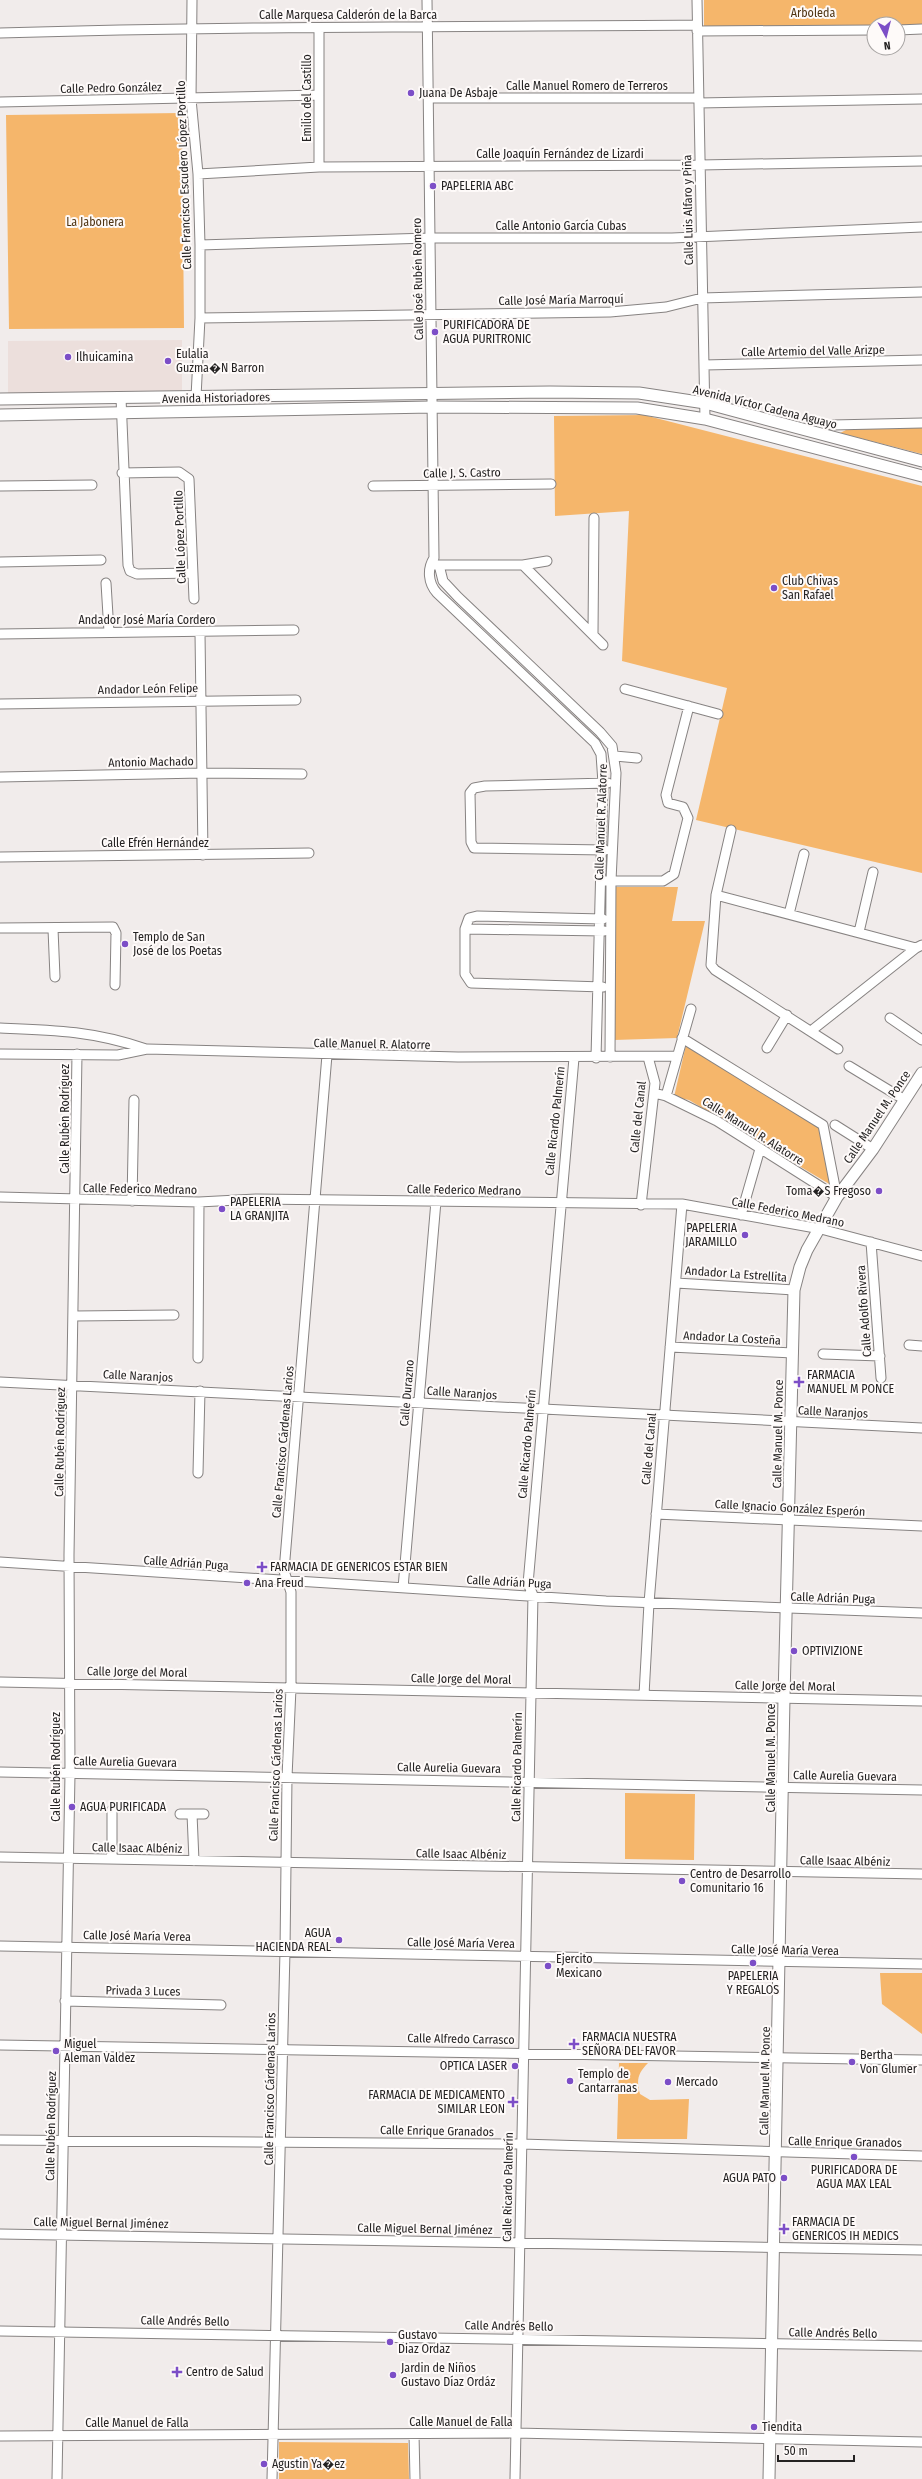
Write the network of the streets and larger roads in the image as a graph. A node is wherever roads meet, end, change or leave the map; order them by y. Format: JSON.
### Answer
{"nodes":[{"id":1,"x":192,"y":0,"type":"edge"},
{"id":2,"x":427,"y":0,"type":"edge"},
{"id":3,"x":697,"y":0,"type":"edge"},
{"id":4,"x":192,"y":27,"type":"junction"},
{"id":5,"x":427,"y":27,"type":"junction"},
{"id":6,"x":319,"y":28,"type":"junction"},
{"id":7,"x":697,"y":28,"type":"junction"},
{"id":8,"x":922,"y":29,"type":"edge"},
{"id":9,"x":866,"y":30,"type":"edge"},
{"id":10,"x":906,"y":30,"type":"edge"},
{"id":11,"x":0,"y":33,"type":"edge"},
{"id":12,"x":319,"y":95,"type":"junction"},
{"id":13,"x":428,"y":98,"type":"junction"},
{"id":14,"x":191,"y":99,"type":"junction"},
{"id":15,"x":922,"y":99,"type":"edge"},
{"id":16,"x":698,"y":101,"type":"junction"},
{"id":17,"x":0,"y":102,"type":"edge"},
{"id":18,"x":922,"y":161,"type":"edge"},
{"id":19,"x":700,"y":165,"type":"junction"},
{"id":20,"x":428,"y":166,"type":"junction"},
{"id":21,"x":319,"y":167,"type":"junction"},
{"id":22,"x":198,"y":174,"type":"junction"},
{"id":23,"x":922,"y":226,"type":"edge"},
{"id":24,"x":700,"y":235,"type":"junction"},
{"id":25,"x":430,"y":238,"type":"junction"},
{"id":26,"x":200,"y":245,"type":"junction"},
{"id":27,"x":922,"y":292,"type":"edge"},
{"id":28,"x":702,"y":298,"type":"junction"},
{"id":29,"x":430,"y":314,"type":"junction"},
{"id":30,"x":200,"y":318,"type":"junction"},
{"id":31,"x":922,"y":360,"type":"edge"},
{"id":32,"x":704,"y":365,"type":"junction"},
{"id":33,"x":432,"y":395,"type":"junction"},
{"id":34,"x":196,"y":397,"type":"junction"},
{"id":35,"x":121,"y":398,"type":"junction"},
{"id":36,"x":0,"y":399,"type":"edge"},
{"id":37,"x":705,"y":403,"type":"junction"},
{"id":38,"x":432,"y":407,"type":"junction"},
{"id":39,"x":121,"y":413,"type":"junction"},
{"id":40,"x":0,"y":415,"type":"edge"},
{"id":41,"x":705,"y":419,"type":"junction"},
{"id":42,"x":922,"y":423,"type":"edge"},
{"id":43,"x":832,"y":425,"type":"dead end"},
{"id":44,"x":922,"y":461,"type":"edge"},
{"id":45,"x":122,"y":473,"type":"junction"},
{"id":46,"x":922,"y":476,"type":"edge"},
{"id":47,"x":551,"y":484,"type":"dead end"},
{"id":48,"x":92,"y":485,"type":"dead end"},
{"id":49,"x":0,"y":486,"type":"edge"},
{"id":50,"x":373,"y":486,"type":"dead end"},
{"id":51,"x":433,"y":486,"type":"junction"},
{"id":52,"x":594,"y":518,"type":"dead end"},
{"id":53,"x":101,"y":560,"type":"dead end"},
{"id":54,"x":547,"y":561,"type":"dead end"},
{"id":55,"x":0,"y":562,"type":"edge"},
{"id":56,"x":434,"y":562,"type":"junction"},
{"id":57,"x":523,"y":565,"type":"junction"},
{"id":58,"x":193,"y":573,"type":"junction"},
{"id":59,"x":106,"y":583,"type":"dead end"},
{"id":60,"x":458,"y":597,"type":"junction"},
{"id":61,"x":194,"y":599,"type":"dead end"},
{"id":62,"x":450,"y":606,"type":"junction"},
{"id":63,"x":294,"y":630,"type":"dead end"},
{"id":64,"x":109,"y":632,"type":"junction"},
{"id":65,"x":200,"y":633,"type":"junction"},
{"id":66,"x":593,"y":633,"type":"junction"},
{"id":67,"x":0,"y":634,"type":"edge"},
{"id":68,"x":603,"y":645,"type":"dead end"},
{"id":69,"x":625,"y":689,"type":"dead end"},
{"id":70,"x":201,"y":700,"type":"junction"},
{"id":71,"x":296,"y":700,"type":"dead end"},
{"id":72,"x":0,"y":704,"type":"edge"},
{"id":73,"x":690,"y":706,"type":"junction"},
{"id":74,"x":718,"y":714,"type":"dead end"},
{"id":75,"x":615,"y":756,"type":"junction"},
{"id":76,"x":637,"y":758,"type":"dead end"},
{"id":77,"x":202,"y":773,"type":"junction"},
{"id":78,"x":302,"y":774,"type":"dead end"},
{"id":79,"x":0,"y":777,"type":"edge"},
{"id":80,"x":615,"y":782,"type":"junction"},
{"id":81,"x":603,"y":783,"type":"junction"},
{"id":82,"x":731,"y":830,"type":"dead end"},
{"id":83,"x":600,"y":850,"type":"junction"},
{"id":84,"x":612,"y":850,"type":"junction"},
{"id":85,"x":309,"y":853,"type":"dead end"},
{"id":86,"x":804,"y":854,"type":"dead end"},
{"id":87,"x":203,"y":855,"type":"junction"},
{"id":88,"x":0,"y":857,"type":"edge"},
{"id":89,"x":873,"y":872,"type":"dead end"},
{"id":90,"x":600,"y":881,"type":"junction"},
{"id":91,"x":611,"y":881,"type":"junction"},
{"id":92,"x":716,"y":895,"type":"junction"},
{"id":93,"x":788,"y":914,"type":"junction"},
{"id":94,"x":599,"y":918,"type":"junction"},
{"id":95,"x":611,"y":919,"type":"junction"},
{"id":96,"x":0,"y":928,"type":"edge"},
{"id":97,"x":53,"y":929,"type":"junction"},
{"id":98,"x":465,"y":929,"type":"junction"},
{"id":99,"x":598,"y":931,"type":"junction"},
{"id":100,"x":611,"y":931,"type":"junction"},
{"id":101,"x":859,"y":932,"type":"junction"},
{"id":102,"x":919,"y":946,"type":"edge"},
{"id":103,"x":55,"y":977,"type":"dead end"},
{"id":104,"x":115,"y":985,"type":"dead end"},
{"id":105,"x":597,"y":987,"type":"junction"},
{"id":106,"x":610,"y":987,"type":"junction"},
{"id":107,"x":691,"y":1009,"type":"dead end"},
{"id":108,"x":788,"y":1015,"type":"junction"},
{"id":109,"x":890,"y":1018,"type":"dead end"},
{"id":110,"x":0,"y":1028,"type":"edge"},
{"id":111,"x":811,"y":1031,"type":"junction"},
{"id":112,"x":682,"y":1038,"type":"junction"},
{"id":113,"x":922,"y":1040,"type":"edge"},
{"id":114,"x":767,"y":1048,"type":"dead end"},
{"id":115,"x":147,"y":1049,"type":"junction"},
{"id":116,"x":838,"y":1049,"type":"dead end"},
{"id":117,"x":0,"y":1054,"type":"edge"},
{"id":118,"x":77,"y":1054,"type":"junction"},
{"id":119,"x":327,"y":1055,"type":"junction"},
{"id":120,"x":677,"y":1056,"type":"junction"},
{"id":121,"x":610,"y":1057,"type":"junction"},
{"id":122,"x":648,"y":1057,"type":"junction"},
{"id":123,"x":574,"y":1058,"type":"junction"},
{"id":124,"x":596,"y":1058,"type":"junction"},
{"id":125,"x":849,"y":1066,"type":"dead end"},
{"id":126,"x":922,"y":1073,"type":"edge"},
{"id":127,"x":654,"y":1093,"type":"junction"},
{"id":128,"x":666,"y":1096,"type":"junction"},
{"id":129,"x":134,"y":1100,"type":"dead end"},
{"id":130,"x":905,"y":1100,"type":"junction"},
{"id":131,"x":835,"y":1125,"type":"dead end"},
{"id":132,"x":760,"y":1149,"type":"junction"},
{"id":133,"x":873,"y":1149,"type":"junction"},
{"id":134,"x":0,"y":1197,"type":"edge"},
{"id":135,"x":837,"y":1197,"type":"junction"},
{"id":136,"x":76,"y":1200,"type":"junction"},
{"id":137,"x":316,"y":1200,"type":"junction"},
{"id":138,"x":132,"y":1201,"type":"junction"},
{"id":139,"x":436,"y":1201,"type":"junction"},
{"id":140,"x":199,"y":1202,"type":"junction"},
{"id":141,"x":559,"y":1204,"type":"junction"},
{"id":142,"x":682,"y":1204,"type":"junction"},
{"id":143,"x":640,"y":1205,"type":"junction"},
{"id":144,"x":742,"y":1215,"type":"junction"},
{"id":145,"x":821,"y":1229,"type":"junction"},
{"id":146,"x":871,"y":1242,"type":"junction"},
{"id":147,"x":922,"y":1256,"type":"edge"},
{"id":148,"x":676,"y":1283,"type":"junction"},
{"id":149,"x":794,"y":1290,"type":"junction"},
{"id":150,"x":174,"y":1315,"type":"dead end"},
{"id":151,"x":74,"y":1316,"type":"junction"},
{"id":152,"x":909,"y":1345,"type":"dead end"},
{"id":153,"x":922,"y":1346,"type":"edge"},
{"id":154,"x":670,"y":1347,"type":"junction"},
{"id":155,"x":793,"y":1353,"type":"junction"},
{"id":156,"x":823,"y":1354,"type":"dead end"},
{"id":157,"x":880,"y":1356,"type":"junction"},
{"id":158,"x":198,"y":1358,"type":"dead end"},
{"id":159,"x":881,"y":1378,"type":"dead end"},
{"id":160,"x":0,"y":1382,"type":"edge"},
{"id":161,"x":73,"y":1384,"type":"junction"},
{"id":162,"x":200,"y":1391,"type":"junction"},
{"id":163,"x":299,"y":1396,"type":"junction"},
{"id":164,"x":419,"y":1403,"type":"junction"},
{"id":165,"x":542,"y":1410,"type":"junction"},
{"id":166,"x":664,"y":1415,"type":"junction"},
{"id":167,"x":792,"y":1422,"type":"junction"},
{"id":168,"x":922,"y":1428,"type":"edge"},
{"id":169,"x":198,"y":1473,"type":"dead end"},
{"id":170,"x":656,"y":1514,"type":"junction"},
{"id":171,"x":789,"y":1520,"type":"junction"},
{"id":172,"x":922,"y":1526,"type":"edge"},
{"id":173,"x":0,"y":1562,"type":"edge"},
{"id":174,"x":69,"y":1567,"type":"junction"},
{"id":175,"x":288,"y":1582,"type":"junction"},
{"id":176,"x":403,"y":1588,"type":"junction"},
{"id":177,"x":533,"y":1595,"type":"junction"},
{"id":178,"x":649,"y":1603,"type":"junction"},
{"id":179,"x":787,"y":1608,"type":"junction"},
{"id":180,"x":922,"y":1613,"type":"edge"},
{"id":181,"x":0,"y":1682,"type":"edge"},
{"id":182,"x":69,"y":1683,"type":"junction"},
{"id":183,"x":291,"y":1688,"type":"junction"},
{"id":184,"x":530,"y":1693,"type":"junction"},
{"id":185,"x":644,"y":1696,"type":"junction"},
{"id":186,"x":784,"y":1698,"type":"junction"},
{"id":187,"x":922,"y":1701,"type":"edge"},
{"id":188,"x":0,"y":1772,"type":"edge"},
{"id":189,"x":70,"y":1774,"type":"junction"},
{"id":190,"x":287,"y":1777,"type":"junction"},
{"id":191,"x":529,"y":1782,"type":"junction"},
{"id":192,"x":784,"y":1787,"type":"junction"},
{"id":193,"x":922,"y":1790,"type":"edge"},
{"id":194,"x":112,"y":1810,"type":"dead end"},
{"id":195,"x":180,"y":1814,"type":"dead end"},
{"id":196,"x":192,"y":1814,"type":"junction"},
{"id":197,"x":204,"y":1814,"type":"dead end"},
{"id":198,"x":0,"y":1857,"type":"edge"},
{"id":199,"x":67,"y":1858,"type":"junction"},
{"id":200,"x":112,"y":1859,"type":"junction"},
{"id":201,"x":194,"y":1861,"type":"junction"},
{"id":202,"x":286,"y":1863,"type":"junction"},
{"id":203,"x":528,"y":1867,"type":"junction"},
{"id":204,"x":782,"y":1872,"type":"junction"},
{"id":205,"x":922,"y":1874,"type":"edge"},
{"id":206,"x":0,"y":1946,"type":"edge"},
{"id":207,"x":66,"y":1947,"type":"junction"},
{"id":208,"x":285,"y":1951,"type":"junction"},
{"id":209,"x":526,"y":1956,"type":"junction"},
{"id":210,"x":780,"y":1962,"type":"junction"},
{"id":211,"x":922,"y":1964,"type":"edge"},
{"id":212,"x":65,"y":2001,"type":"junction"},
{"id":213,"x":221,"y":2005,"type":"dead end"},
{"id":214,"x":65,"y":2044,"type":"junction"},
{"id":215,"x":0,"y":2045,"type":"edge"},
{"id":216,"x":281,"y":2048,"type":"junction"},
{"id":217,"x":524,"y":2052,"type":"junction"},
{"id":218,"x":778,"y":2057,"type":"junction"},
{"id":219,"x":922,"y":2060,"type":"edge"},
{"id":220,"x":62,"y":2139,"type":"junction"},
{"id":221,"x":0,"y":2140,"type":"edge"},
{"id":222,"x":281,"y":2141,"type":"junction"},
{"id":223,"x":521,"y":2144,"type":"junction"},
{"id":224,"x":777,"y":2153,"type":"junction"},
{"id":225,"x":922,"y":2156,"type":"edge"},
{"id":226,"x":0,"y":2234,"type":"edge"},
{"id":227,"x":61,"y":2234,"type":"junction"},
{"id":228,"x":279,"y":2238,"type":"junction"},
{"id":229,"x":519,"y":2243,"type":"junction"},
{"id":230,"x":773,"y":2247,"type":"junction"},
{"id":231,"x":922,"y":2250,"type":"edge"},
{"id":232,"x":59,"y":2330,"type":"junction"},
{"id":233,"x":0,"y":2331,"type":"edge"},
{"id":234,"x":277,"y":2334,"type":"junction"},
{"id":235,"x":518,"y":2338,"type":"junction"},
{"id":236,"x":772,"y":2344,"type":"junction"},
{"id":237,"x":922,"y":2346,"type":"edge"},
{"id":238,"x":515,"y":2433,"type":"junction"},
{"id":239,"x":414,"y":2434,"type":"junction"},
{"id":240,"x":273,"y":2435,"type":"junction"},
{"id":241,"x":0,"y":2436,"type":"edge"},
{"id":242,"x":58,"y":2436,"type":"junction"},
{"id":243,"x":771,"y":2438,"type":"junction"},
{"id":244,"x":922,"y":2442,"type":"edge"},
{"id":245,"x":57,"y":2479,"type":"edge"},
{"id":246,"x":272,"y":2479,"type":"edge"},
{"id":247,"x":415,"y":2479,"type":"edge"},
{"id":248,"x":515,"y":2479,"type":"edge"},
{"id":249,"x":769,"y":2479,"type":"edge"}],
"edges":[{"from":1,"to":4,"type":"street","name":"Calle Francisco Escudero López Portillo"},
{"from":2,"to":5,"type":"street","name":"Calle José Rubén Romero"},
{"from":3,"to":7,"type":"street","name":"Calle Luis Alfaro y Piña"},
{"from":4,"to":6,"type":"street","name":"Calle Marquesa Calderón de la Barca"},
{"from":4,"to":11,"type":"street","name":"Calle Marquesa Calderón de la Barca"},
{"from":4,"to":14,"type":"street","name":"Calle Francisco Escudero López Portillo"},
{"from":5,"to":6,"type":"street","name":"Calle Marquesa Calderón de la Barca"},
{"from":5,"to":7,"type":"street","name":"Calle Marquesa Calderón de la Barca"},
{"from":5,"to":13,"type":"street","name":"Calle José Rubén Romero"},
{"from":6,"to":12,"type":"street","name":"Emilio del Castillo"},
{"from":7,"to":9,"type":"street","name":"Calle Marquesa Calderón de la Barca"},
{"from":7,"to":16,"type":"street","name":"Calle Luis Alfaro y Piña"},
{"from":8,"to":10,"type":"street"},
{"from":12,"to":14,"type":"street","name":"Calle Pedro González"},
{"from":12,"to":21,"type":"street","name":"Emilio del Castillo"},
{"from":13,"to":16,"type":"street","name":"Calle Manuel Romero de Terreros"},
{"from":13,"to":20,"type":"street","name":"Calle José Rubén Romero"},
{"from":14,"to":17,"type":"street","name":"Calle Pedro González"},
{"from":14,"to":22,"type":"street","name":"Calle Francisco Escudero López Portillo"},
{"from":15,"to":16,"type":"street","name":"Calle Manuel Romero de Terreros"},
{"from":16,"to":19,"type":"street","name":"Calle Luis Alfaro y Piña"},
{"from":18,"to":19,"type":"street","name":"Calle Joaquín Fernández de Lizardi"},
{"from":19,"to":20,"type":"street","name":"Calle Joaquín Fernández de Lizardi"},
{"from":19,"to":24,"type":"street","name":"Calle Luis Alfaro y Piña"},
{"from":20,"to":21,"type":"street","name":"Calle Joaquín Fernández de Lizardi"},
{"from":20,"to":25,"type":"street","name":"Calle José Rubén Romero"},
{"from":21,"to":22,"type":"street","name":"Calle Joaquín Fernández de Lizardi"},
{"from":22,"to":26,"type":"street","name":"Calle Francisco Escudero López Portillo"},
{"from":23,"to":24,"type":"street","name":"Calle Antonio García Cubas"},
{"from":24,"to":25,"type":"street","name":"Calle Antonio García Cubas"},
{"from":24,"to":28,"type":"street","name":"Calle Luis Alfaro y Piña"},
{"from":25,"to":26,"type":"street","name":"Calle Antonio García Cubas"},
{"from":25,"to":29,"type":"street","name":"Calle José Rubén Romero"},
{"from":26,"to":30,"type":"street","name":"Calle Francisco Escudero López Portillo"},
{"from":27,"to":28,"type":"street","name":"Calle José María Marroquí"},
{"from":28,"to":29,"type":"street","name":"Calle José María Marroquí"},
{"from":28,"to":32,"type":"street","name":"Calle Luis Alfaro y Piña"},
{"from":29,"to":30,"type":"street","name":"Calle José María Marroquí"},
{"from":29,"to":33,"type":"street","name":"Calle José Rubén Romero"},
{"from":30,"to":34,"type":"street","name":"Calle Francisco Escudero López Portillo"},
{"from":31,"to":32,"type":"street","name":"Calle Artemio del Valle Arizpe"},
{"from":32,"to":37,"type":"street","name":"Calle Luis Alfaro y Piña"},
{"from":33,"to":34,"type":"street","name":"Avenida Historiadores"},
{"from":33,"to":37,"type":"street","name":"Avenida Víctor Cadena Aguayo"},
{"from":33,"to":38,"type":"street","name":"Calle José Rubén Romero"},
{"from":34,"to":35,"type":"street","name":"Avenida Historiadores"},
{"from":35,"to":36,"type":"street","name":"Avenida Historiadores"},
{"from":35,"to":39,"type":"street"},
{"from":37,"to":41,"type":"street","name":"Calle Luis Alfaro y Piña"},
{"from":37,"to":44,"type":"street","name":"Avenida Víctor Cadena Aguayo"},
{"from":38,"to":39,"type":"street","name":"Avenida Historiadores"},
{"from":38,"to":41,"type":"street"},
{"from":38,"to":51,"type":"street","name":"Calle José Rubén Romero"},
{"from":39,"to":40,"type":"street","name":"Avenida Historiadores"},
{"from":39,"to":45,"type":"street"},
{"from":41,"to":46,"type":"street"},
{"from":42,"to":43,"type":"street"},
{"from":45,"to":58,"type":"street"},
{"from":45,"to":58,"type":"street","name":"Calle López Portillo"},
{"from":47,"to":51,"type":"street","name":"Calle J. S. Castro"},
{"from":48,"to":49,"type":"street"},
{"from":50,"to":51,"type":"street","name":"Calle J. S. Castro"},
{"from":51,"to":56,"type":"street","name":"Calle José Rubén Romero"},
{"from":52,"to":66,"type":"street"},
{"from":53,"to":55,"type":"street"},
{"from":54,"to":57,"type":"street"},
{"from":56,"to":57,"type":"street"},
{"from":56,"to":60,"type":"street","name":"Calle Manuel R. Alatorre"},
{"from":56,"to":62,"type":"street","name":"Calle Manuel R. Alatorre"},
{"from":57,"to":66,"type":"street"},
{"from":58,"to":61,"type":"street","name":"Calle López Portillo"},
{"from":59,"to":64,"type":"street"},
{"from":60,"to":62,"type":"street"},
{"from":60,"to":75,"type":"street","name":"Calle Manuel R. Alatorre"},
{"from":62,"to":81,"type":"street","name":"Calle Manuel R. Alatorre"},
{"from":63,"to":65,"type":"street","name":"Andador José María Cordero"},
{"from":64,"to":65,"type":"street","name":"Andador José María Cordero"},
{"from":64,"to":67,"type":"street","name":"Andador José María Cordero"},
{"from":65,"to":70,"type":"street"},
{"from":66,"to":68,"type":"street"},
{"from":69,"to":73,"type":"street"},
{"from":70,"to":71,"type":"street","name":"Andador León Felipe"},
{"from":70,"to":72,"type":"street","name":"Andador León Felipe"},
{"from":70,"to":77,"type":"street"},
{"from":73,"to":74,"type":"street"},
{"from":73,"to":91,"type":"street"},
{"from":75,"to":76,"type":"street"},
{"from":75,"to":80,"type":"street","name":"Calle Manuel R. Alatorre"},
{"from":77,"to":78,"type":"street","name":"Antonio Machado"},
{"from":77,"to":79,"type":"street","name":"Antonio Machado"},
{"from":77,"to":87,"type":"street"},
{"from":80,"to":81,"type":"street"},
{"from":80,"to":84,"type":"street","name":"Calle Manuel R. Alatorre"},
{"from":81,"to":83,"type":"street","name":"Calle Manuel R. Alatorre"},
{"from":81,"to":83,"type":"street"},
{"from":82,"to":92,"type":"street"},
{"from":83,"to":84,"type":"street"},
{"from":83,"to":90,"type":"street","name":"Calle Manuel R. Alatorre"},
{"from":84,"to":91,"type":"street","name":"Calle Manuel R. Alatorre"},
{"from":85,"to":87,"type":"street","name":"Calle Efrén Hernández"},
{"from":86,"to":93,"type":"street"},
{"from":87,"to":88,"type":"street","name":"Calle Efrén Hernández"},
{"from":89,"to":101,"type":"street"},
{"from":90,"to":91,"type":"street"},
{"from":90,"to":94,"type":"street","name":"Calle Manuel R. Alatorre"},
{"from":91,"to":95,"type":"street","name":"Calle Manuel R. Alatorre"},
{"from":92,"to":93,"type":"street"},
{"from":92,"to":108,"type":"street"},
{"from":93,"to":101,"type":"street"},
{"from":94,"to":95,"type":"street"},
{"from":94,"to":98,"type":"street"},
{"from":94,"to":99,"type":"street","name":"Calle Manuel R. Alatorre"},
{"from":95,"to":100,"type":"street","name":"Calle Manuel R. Alatorre"},
{"from":96,"to":97,"type":"street"},
{"from":97,"to":103,"type":"street"},
{"from":97,"to":104,"type":"street"},
{"from":98,"to":99,"type":"street"},
{"from":98,"to":105,"type":"street"},
{"from":99,"to":100,"type":"street"},
{"from":99,"to":105,"type":"street","name":"Calle Manuel R. Alatorre"},
{"from":100,"to":106,"type":"street","name":"Calle Manuel R. Alatorre"},
{"from":101,"to":102,"type":"street"},
{"from":102,"to":111,"type":"street"},
{"from":105,"to":106,"type":"street"},
{"from":105,"to":124,"type":"street","name":"Calle Manuel R. Alatorre"},
{"from":106,"to":121,"type":"street","name":"Calle Manuel R. Alatorre"},
{"from":107,"to":112,"type":"street"},
{"from":108,"to":111,"type":"street"},
{"from":108,"to":114,"type":"street"},
{"from":109,"to":113,"type":"street"},
{"from":110,"to":115,"type":"street","name":"Calle Manuel R. Alatorre"},
{"from":111,"to":116,"type":"street"},
{"from":112,"to":120,"type":"street"},
{"from":112,"to":135,"type":"street"},
{"from":115,"to":118,"type":"street","name":"Calle Manuel R. Alatorre"},
{"from":115,"to":119,"type":"street","name":"Calle Manuel R. Alatorre"},
{"from":117,"to":118,"type":"street","name":"Calle Manuel R. Alatorre"},
{"from":118,"to":136,"type":"street","name":"Calle Rubén Rodríguez"},
{"from":119,"to":123,"type":"street","name":"Calle Manuel R. Alatorre"},
{"from":119,"to":137,"type":"street","name":"Calle Francisco Cárdenas Larios"},
{"from":120,"to":122,"type":"street","name":"Calle Manuel R. Alatorre"},
{"from":120,"to":128,"type":"street"},
{"from":121,"to":122,"type":"street","name":"Calle Manuel R. Alatorre"},
{"from":121,"to":124,"type":"street","name":"Calle Manuel R. Alatorre"},
{"from":122,"to":127,"type":"street","name":"Calle del Canal"},
{"from":123,"to":124,"type":"street","name":"Calle Manuel R. Alatorre"},
{"from":123,"to":141,"type":"street","name":"Calle Ricardo Palmerín"},
{"from":125,"to":130,"type":"street"},
{"from":126,"to":130,"type":"street","name":"Calle Manuel M. Ponce"},
{"from":127,"to":128,"type":"street","name":"Calle Manuel R. Alatorre"},
{"from":127,"to":143,"type":"street","name":"Calle del Canal"},
{"from":128,"to":132,"type":"street","name":"Calle Manuel R. Alatorre"},
{"from":129,"to":138,"type":"street"},
{"from":130,"to":133,"type":"street","name":"Calle Manuel M. Ponce"},
{"from":131,"to":133,"type":"street"},
{"from":132,"to":135,"type":"street","name":"Calle Manuel R. Alatorre"},
{"from":132,"to":144,"type":"street"},
{"from":133,"to":135,"type":"street","name":"Calle Manuel M. Ponce"},
{"from":134,"to":136,"type":"street","name":"Calle Federico Medrano"},
{"from":135,"to":145,"type":"street","name":"Calle Manuel M. Ponce"},
{"from":136,"to":138,"type":"street","name":"Calle Federico Medrano"},
{"from":136,"to":151,"type":"street","name":"Calle Rubén Rodríguez"},
{"from":137,"to":139,"type":"street","name":"Calle Federico Medrano"},
{"from":137,"to":140,"type":"street","name":"Calle Federico Medrano"},
{"from":137,"to":163,"type":"street","name":"Calle Francisco Cárdenas Larios"},
{"from":138,"to":140,"type":"street","name":"Calle Federico Medrano"},
{"from":139,"to":141,"type":"street","name":"Calle Federico Medrano"},
{"from":139,"to":164,"type":"street","name":"Calle Durazno"},
{"from":140,"to":158,"type":"street"},
{"from":141,"to":143,"type":"street","name":"Calle Federico Medrano"},
{"from":141,"to":165,"type":"street","name":"Calle Ricardo Palmerín"},
{"from":142,"to":143,"type":"street","name":"Calle Federico Medrano"},
{"from":142,"to":144,"type":"street","name":"Calle Federico Medrano"},
{"from":142,"to":148,"type":"street","name":"Calle del Canal"},
{"from":144,"to":145,"type":"street","name":"Calle Federico Medrano"},
{"from":145,"to":146,"type":"street","name":"Calle Federico Medrano"},
{"from":145,"to":149,"type":"street","name":"Calle Manuel M. Ponce"},
{"from":146,"to":147,"type":"street","name":"Calle Federico Medrano"},
{"from":146,"to":157,"type":"street","name":"Calle Adolfo Rivera"},
{"from":148,"to":149,"type":"street","name":"Andador La Estrellita"},
{"from":148,"to":154,"type":"street","name":"Calle del Canal"},
{"from":149,"to":155,"type":"street","name":"Calle Manuel M. Ponce"},
{"from":150,"to":151,"type":"street"},
{"from":151,"to":161,"type":"street","name":"Calle Rubén Rodríguez"},
{"from":152,"to":153,"type":"street"},
{"from":154,"to":155,"type":"street","name":"Andador La Costeña"},
{"from":154,"to":166,"type":"street","name":"Calle del Canal"},
{"from":155,"to":167,"type":"street","name":"Calle Manuel M. Ponce"},
{"from":156,"to":157,"type":"street"},
{"from":157,"to":159,"type":"street","name":"Calle Adolfo Rivera"},
{"from":160,"to":161,"type":"street","name":"Calle Naranjos"},
{"from":161,"to":162,"type":"street","name":"Calle Naranjos"},
{"from":161,"to":174,"type":"street","name":"Calle Rubén Rodríguez"},
{"from":162,"to":163,"type":"street","name":"Calle Naranjos"},
{"from":162,"to":169,"type":"street"},
{"from":163,"to":164,"type":"street","name":"Calle Naranjos"},
{"from":163,"to":175,"type":"street","name":"Calle Francisco Cárdenas Larios"},
{"from":164,"to":165,"type":"street","name":"Calle Naranjos"},
{"from":164,"to":176,"type":"street","name":"Calle Durazno"},
{"from":165,"to":166,"type":"street","name":"Calle Naranjos"},
{"from":165,"to":177,"type":"street","name":"Calle Ricardo Palmerín"},
{"from":166,"to":167,"type":"street","name":"Calle Naranjos"},
{"from":166,"to":170,"type":"street","name":"Calle del Canal"},
{"from":167,"to":168,"type":"street","name":"Calle Naranjos"},
{"from":167,"to":171,"type":"street","name":"Calle Manuel M. Ponce"},
{"from":170,"to":171,"type":"street","name":"Calle Ignacio González Esperón"},
{"from":170,"to":178,"type":"street","name":"Calle del Canal"},
{"from":171,"to":172,"type":"street","name":"Calle Ignacio González Esperón"},
{"from":171,"to":179,"type":"street","name":"Calle Manuel M. Ponce"},
{"from":173,"to":174,"type":"street","name":"Calle Adrián Puga"},
{"from":174,"to":175,"type":"street","name":"Calle Adrián Puga"},
{"from":174,"to":182,"type":"street","name":"Calle Rubén Rodríguez"},
{"from":175,"to":176,"type":"street","name":"Calle Adrián Puga"},
{"from":175,"to":183,"type":"street","name":"Calle Francisco Cárdenas Larios"},
{"from":176,"to":177,"type":"street","name":"Calle Adrián Puga"},
{"from":177,"to":178,"type":"street","name":"Calle Adrián Puga"},
{"from":177,"to":184,"type":"street","name":"Calle Ricardo Palmerín"},
{"from":178,"to":179,"type":"street","name":"Calle Adrián Puga"},
{"from":178,"to":185,"type":"street","name":"Calle del Canal"},
{"from":179,"to":180,"type":"street","name":"Calle Adrián Puga"},
{"from":179,"to":186,"type":"street","name":"Calle Manuel M. Ponce"},
{"from":181,"to":182,"type":"street","name":"Calle Jorge del Moral"},
{"from":182,"to":183,"type":"street","name":"Calle Jorge del Moral"},
{"from":182,"to":189,"type":"street","name":"Calle Rubén Rodríguez"},
{"from":183,"to":184,"type":"street","name":"Calle Jorge del Moral"},
{"from":183,"to":190,"type":"street","name":"Calle Francisco Cárdenas Larios"},
{"from":184,"to":185,"type":"street","name":"Calle Jorge del Moral"},
{"from":184,"to":191,"type":"street","name":"Calle Ricardo Palmerín"},
{"from":185,"to":186,"type":"street","name":"Calle Jorge del Moral"},
{"from":186,"to":187,"type":"street","name":"Calle Jorge del Moral"},
{"from":186,"to":192,"type":"street","name":"Calle Manuel M. Ponce"},
{"from":188,"to":189,"type":"street","name":"Calle Aurelia Guevara"},
{"from":189,"to":190,"type":"street","name":"Calle Aurelia Guevara"},
{"from":189,"to":199,"type":"street","name":"Calle Rubén Rodríguez"},
{"from":190,"to":191,"type":"street","name":"Calle Aurelia Guevara"},
{"from":190,"to":202,"type":"street","name":"Calle Francisco Cárdenas Larios"},
{"from":191,"to":192,"type":"street","name":"Calle Aurelia Guevara"},
{"from":191,"to":203,"type":"street","name":"Calle Ricardo Palmerín"},
{"from":192,"to":193,"type":"street","name":"Calle Aurelia Guevara"},
{"from":192,"to":204,"type":"street","name":"Calle Manuel M. Ponce"},
{"from":194,"to":200,"type":"street"},
{"from":195,"to":196,"type":"street"},
{"from":196,"to":197,"type":"street"},
{"from":196,"to":201,"type":"street"},
{"from":198,"to":199,"type":"street","name":"Calle Isaac Albéniz"},
{"from":199,"to":200,"type":"street","name":"Calle Isaac Albéniz"},
{"from":199,"to":207,"type":"street","name":"Calle Rubén Rodríguez"},
{"from":200,"to":201,"type":"street","name":"Calle Isaac Albéniz"},
{"from":201,"to":202,"type":"street","name":"Calle Isaac Albéniz"},
{"from":202,"to":203,"type":"street","name":"Calle Isaac Albéniz"},
{"from":202,"to":208,"type":"street","name":"Calle Francisco Cárdenas Larios"},
{"from":203,"to":204,"type":"street","name":"Calle Isaac Albéniz"},
{"from":203,"to":209,"type":"street","name":"Calle Ricardo Palmerín"},
{"from":204,"to":205,"type":"street","name":"Calle Isaac Albéniz"},
{"from":204,"to":210,"type":"street","name":"Calle Manuel M. Ponce"},
{"from":206,"to":207,"type":"street","name":"Calle José María Verea"},
{"from":207,"to":208,"type":"street","name":"Calle José María Verea"},
{"from":207,"to":212,"type":"street","name":"Calle Rubén Rodríguez"},
{"from":208,"to":209,"type":"street","name":"Calle José María Verea"},
{"from":208,"to":216,"type":"street","name":"Calle Francisco Cárdenas Larios"},
{"from":209,"to":210,"type":"street","name":"Calle José María Verea"},
{"from":209,"to":217,"type":"street","name":"Calle Ricardo Palmerín"},
{"from":210,"to":211,"type":"street","name":"Calle José María Verea"},
{"from":210,"to":218,"type":"street","name":"Calle Manuel M. Ponce"},
{"from":212,"to":213,"type":"street","name":"Privada 3 Luces"},
{"from":212,"to":214,"type":"street","name":"Calle Rubén Rodríguez"},
{"from":214,"to":215,"type":"street","name":"Calle Alfredo Carrasco"},
{"from":214,"to":216,"type":"street","name":"Calle Alfredo Carrasco"},
{"from":214,"to":220,"type":"street","name":"Calle Rubén Rodríguez"},
{"from":216,"to":217,"type":"street","name":"Calle Alfredo Carrasco"},
{"from":216,"to":222,"type":"street","name":"Calle Francisco Cárdenas Larios"},
{"from":217,"to":218,"type":"street","name":"Calle Alfredo Carrasco"},
{"from":217,"to":223,"type":"street","name":"Calle Ricardo Palmerín"},
{"from":218,"to":219,"type":"street","name":"Calle Alfredo Carrasco"},
{"from":218,"to":224,"type":"street","name":"Calle Manuel M. Ponce"},
{"from":220,"to":221,"type":"street","name":"Calle Enrique Granados"},
{"from":220,"to":222,"type":"street","name":"Calle Enrique Granados"},
{"from":220,"to":227,"type":"street","name":"Calle Rubén Rodríguez"},
{"from":222,"to":223,"type":"street","name":"Calle Enrique Granados"},
{"from":222,"to":228,"type":"street","name":"Calle Francisco Cárdenas Larios"},
{"from":223,"to":224,"type":"street","name":"Calle Enrique Granados"},
{"from":223,"to":229,"type":"street","name":"Calle Ricardo Palmerín"},
{"from":224,"to":225,"type":"street","name":"Calle Enrique Granados"},
{"from":224,"to":230,"type":"street","name":"Calle Manuel M. Ponce"},
{"from":226,"to":227,"type":"street","name":"Calle Miguel Bernal Jiménez"},
{"from":227,"to":228,"type":"street","name":"Calle Miguel Bernal Jiménez"},
{"from":227,"to":232,"type":"street","name":"Calle Rubén Rodríguez"},
{"from":228,"to":229,"type":"street","name":"Calle Miguel Bernal Jiménez"},
{"from":228,"to":234,"type":"street","name":"Calle Francisco Cárdenas Larios"},
{"from":229,"to":230,"type":"street","name":"Calle Miguel Bernal Jiménez"},
{"from":229,"to":235,"type":"street","name":"Calle Ricardo Palmerín"},
{"from":230,"to":231,"type":"street","name":"Calle Miguel Bernal Jiménez"},
{"from":230,"to":236,"type":"street","name":"Calle Manuel M. Ponce"},
{"from":232,"to":233,"type":"street","name":"Calle Andrés Bello"},
{"from":232,"to":234,"type":"street","name":"Calle Andrés Bello"},
{"from":232,"to":242,"type":"street","name":"Calle Rubén Rodríguez"},
{"from":234,"to":235,"type":"street","name":"Calle Andrés Bello"},
{"from":234,"to":240,"type":"street","name":"Calle Francisco Cárdenas Larios"},
{"from":235,"to":236,"type":"street","name":"Calle Andrés Bello"},
{"from":235,"to":238,"type":"street","name":"Calle Ricardo Palmerín"},
{"from":236,"to":237,"type":"street","name":"Calle Andrés Bello"},
{"from":236,"to":243,"type":"street","name":"Calle Manuel M. Ponce"},
{"from":238,"to":239,"type":"street","name":"Calle Manuel de Falla"},
{"from":238,"to":243,"type":"street","name":"Calle Manuel de Falla"},
{"from":238,"to":248,"type":"street","name":"Calle Ricardo Palmerín"},
{"from":239,"to":240,"type":"street","name":"Calle Manuel de Falla"},
{"from":239,"to":247,"type":"street"},
{"from":240,"to":242,"type":"street","name":"Calle Manuel de Falla"},
{"from":240,"to":246,"type":"street","name":"Calle Francisco Cárdenas Larios"},
{"from":241,"to":242,"type":"street","name":"Calle Manuel de Falla"},
{"from":242,"to":245,"type":"street","name":"Calle Rubén Rodríguez"},
{"from":243,"to":244,"type":"street","name":"Calle Manuel de Falla"},
{"from":243,"to":249,"type":"street","name":"Calle Manuel M. Ponce"}]}
